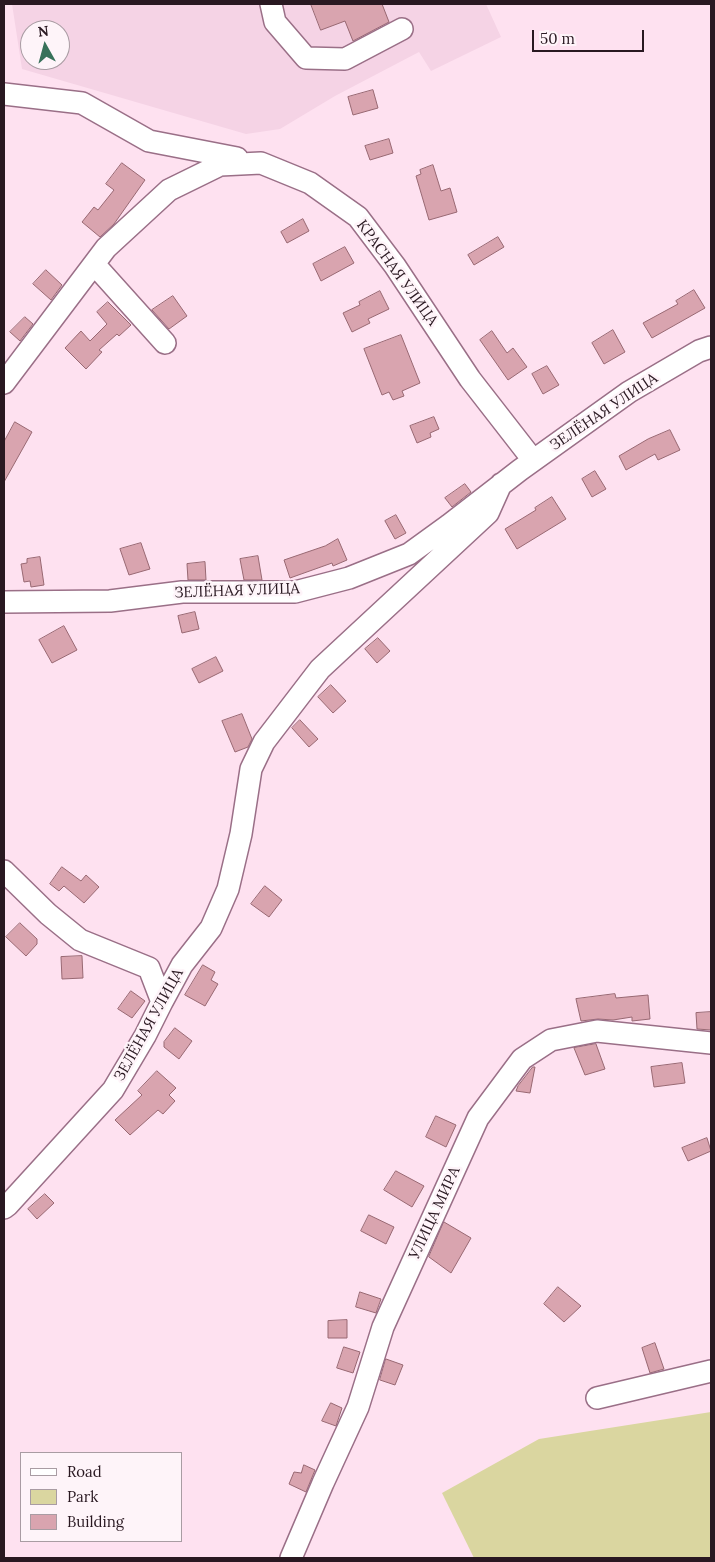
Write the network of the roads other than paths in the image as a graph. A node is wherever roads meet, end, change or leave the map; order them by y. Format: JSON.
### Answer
{"nodes":[{"id":1,"x":271,"y":4,"type":"edge"},
{"id":2,"x":402,"y":29,"type":"dead end"},
{"id":3,"x":4,"y":94,"type":"edge"},
{"id":4,"x":261,"y":163,"type":"junction"},
{"id":5,"x":94,"y":264,"type":"junction"},
{"id":6,"x":165,"y":343,"type":"dead end"},
{"id":7,"x":711,"y":347,"type":"edge"},
{"id":8,"x":4,"y":383,"type":"edge"},
{"id":9,"x":533,"y":460,"type":"junction"},
{"id":10,"x":502,"y":484,"type":"junction"},
{"id":11,"x":4,"y":602,"type":"edge"},
{"id":12,"x":4,"y":871,"type":"edge"},
{"id":13,"x":182,"y":965,"type":"junction"},
{"id":14,"x":149,"y":968,"type":"junction"},
{"id":15,"x":162,"y":1002,"type":"junction"},
{"id":16,"x":711,"y":1043,"type":"edge"},
{"id":17,"x":4,"y":1208,"type":"edge"},
{"id":18,"x":711,"y":1370,"type":"edge"},
{"id":19,"x":597,"y":1398,"type":"dead end"},
{"id":20,"x":291,"y":1558,"type":"edge"}],
"edges":[{"from":1,"to":2,"type":"street"},
{"from":3,"to":4,"type":"street"},
{"from":4,"to":5,"type":"street","name":"КРАСНАЯ УЛИЦА"},
{"from":4,"to":9,"type":"street","name":"КРАСНАЯ УЛИЦА"},
{"from":5,"to":6,"type":"street"},
{"from":5,"to":8,"type":"street","name":"КРАСНАЯ УЛИЦА"},
{"from":7,"to":9,"type":"street","name":"ЗЕЛЁНАЯ УЛИЦА"},
{"from":9,"to":10,"type":"street","name":"ЗЕЛЁНАЯ УЛИЦА"},
{"from":10,"to":11,"type":"street","name":"ЗЕЛЁНАЯ УЛИЦА"},
{"from":10,"to":13,"type":"street","name":"ЗЕЛЁНАЯ УЛИЦА"},
{"from":12,"to":14,"type":"street"},
{"from":13,"to":14,"type":"street"},
{"from":13,"to":15,"type":"street","name":"ЗЕЛЁНАЯ УЛИЦА"},
{"from":14,"to":15,"type":"street"},
{"from":15,"to":17,"type":"street","name":"ЗЕЛЁНАЯ УЛИЦА"},
{"from":16,"to":20,"type":"street","name":"УЛИЦА МИРА"},
{"from":18,"to":19,"type":"street"}]}
